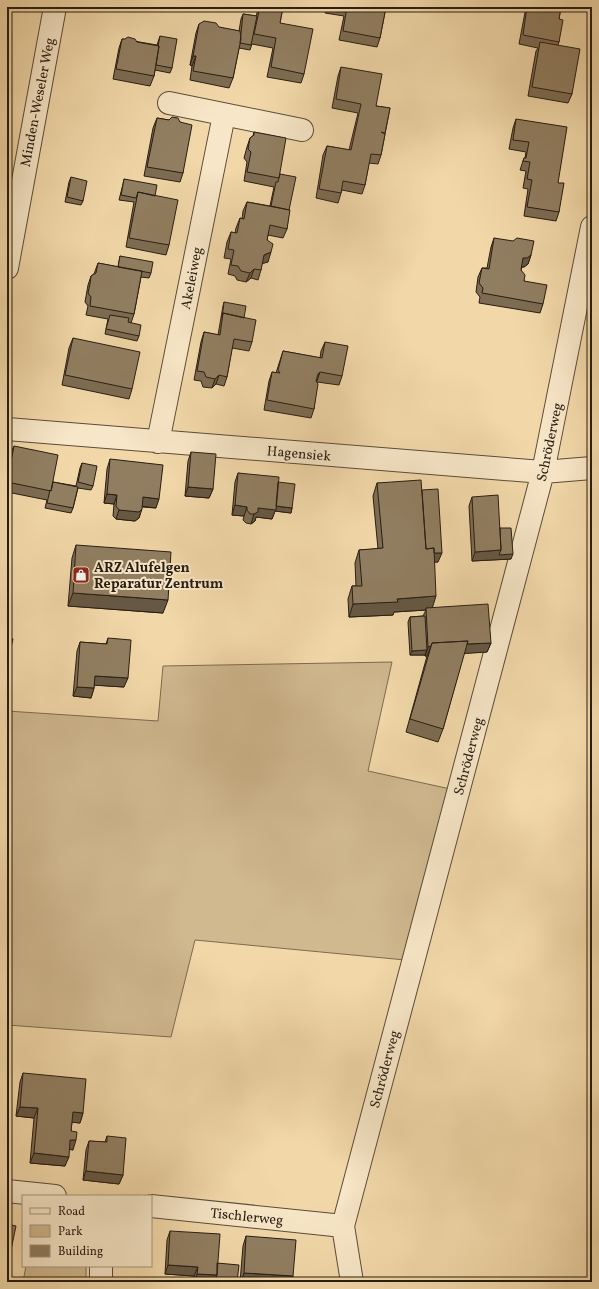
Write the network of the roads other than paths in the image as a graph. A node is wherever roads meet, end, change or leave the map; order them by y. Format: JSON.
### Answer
{"nodes":[{"id":1,"x":55,"y":7,"type":"edge"},
{"id":2,"x":169,"y":103,"type":"dead end"},
{"id":3,"x":224,"y":115,"type":"junction"},
{"id":4,"x":302,"y":130,"type":"dead end"},
{"id":5,"x":592,"y":227,"type":"edge"},
{"id":6,"x":7,"y":268,"type":"edge"},
{"id":7,"x":7,"y":429,"type":"edge"},
{"id":8,"x":158,"y":442,"type":"junction"},
{"id":9,"x":592,"y":468,"type":"edge"},
{"id":10,"x":543,"y":472,"type":"junction"},
{"id":11,"x":7,"y":1191,"type":"edge"},
{"id":12,"x":45,"y":1195,"type":"edge"},
{"id":13,"x":152,"y":1206,"type":"edge"},
{"id":14,"x":343,"y":1226,"type":"junction"},
{"id":15,"x":102,"y":1267,"type":"edge"},
{"id":16,"x":101,"y":1282,"type":"edge"},
{"id":17,"x":352,"y":1282,"type":"edge"}],
"edges":[{"from":1,"to":6,"type":"street","name":"Minden-Weseler Weg"},
{"from":2,"to":3,"type":"street"},
{"from":3,"to":4,"type":"street"},
{"from":3,"to":8,"type":"street","name":"Akeleiweg"},
{"from":5,"to":10,"type":"street","name":"Schröderweg"},
{"from":7,"to":8,"type":"street","name":"Hagensiek"},
{"from":8,"to":10,"type":"street","name":"Hagensiek"},
{"from":9,"to":10,"type":"street","name":"Hagensiek"},
{"from":10,"to":14,"type":"street","name":"Schröderweg"},
{"from":11,"to":12,"type":"street"},
{"from":13,"to":14,"type":"street","name":"Tischlerweg"},
{"from":14,"to":17,"type":"street","name":"Schröderweg"},
{"from":15,"to":16,"type":"street"}]}
